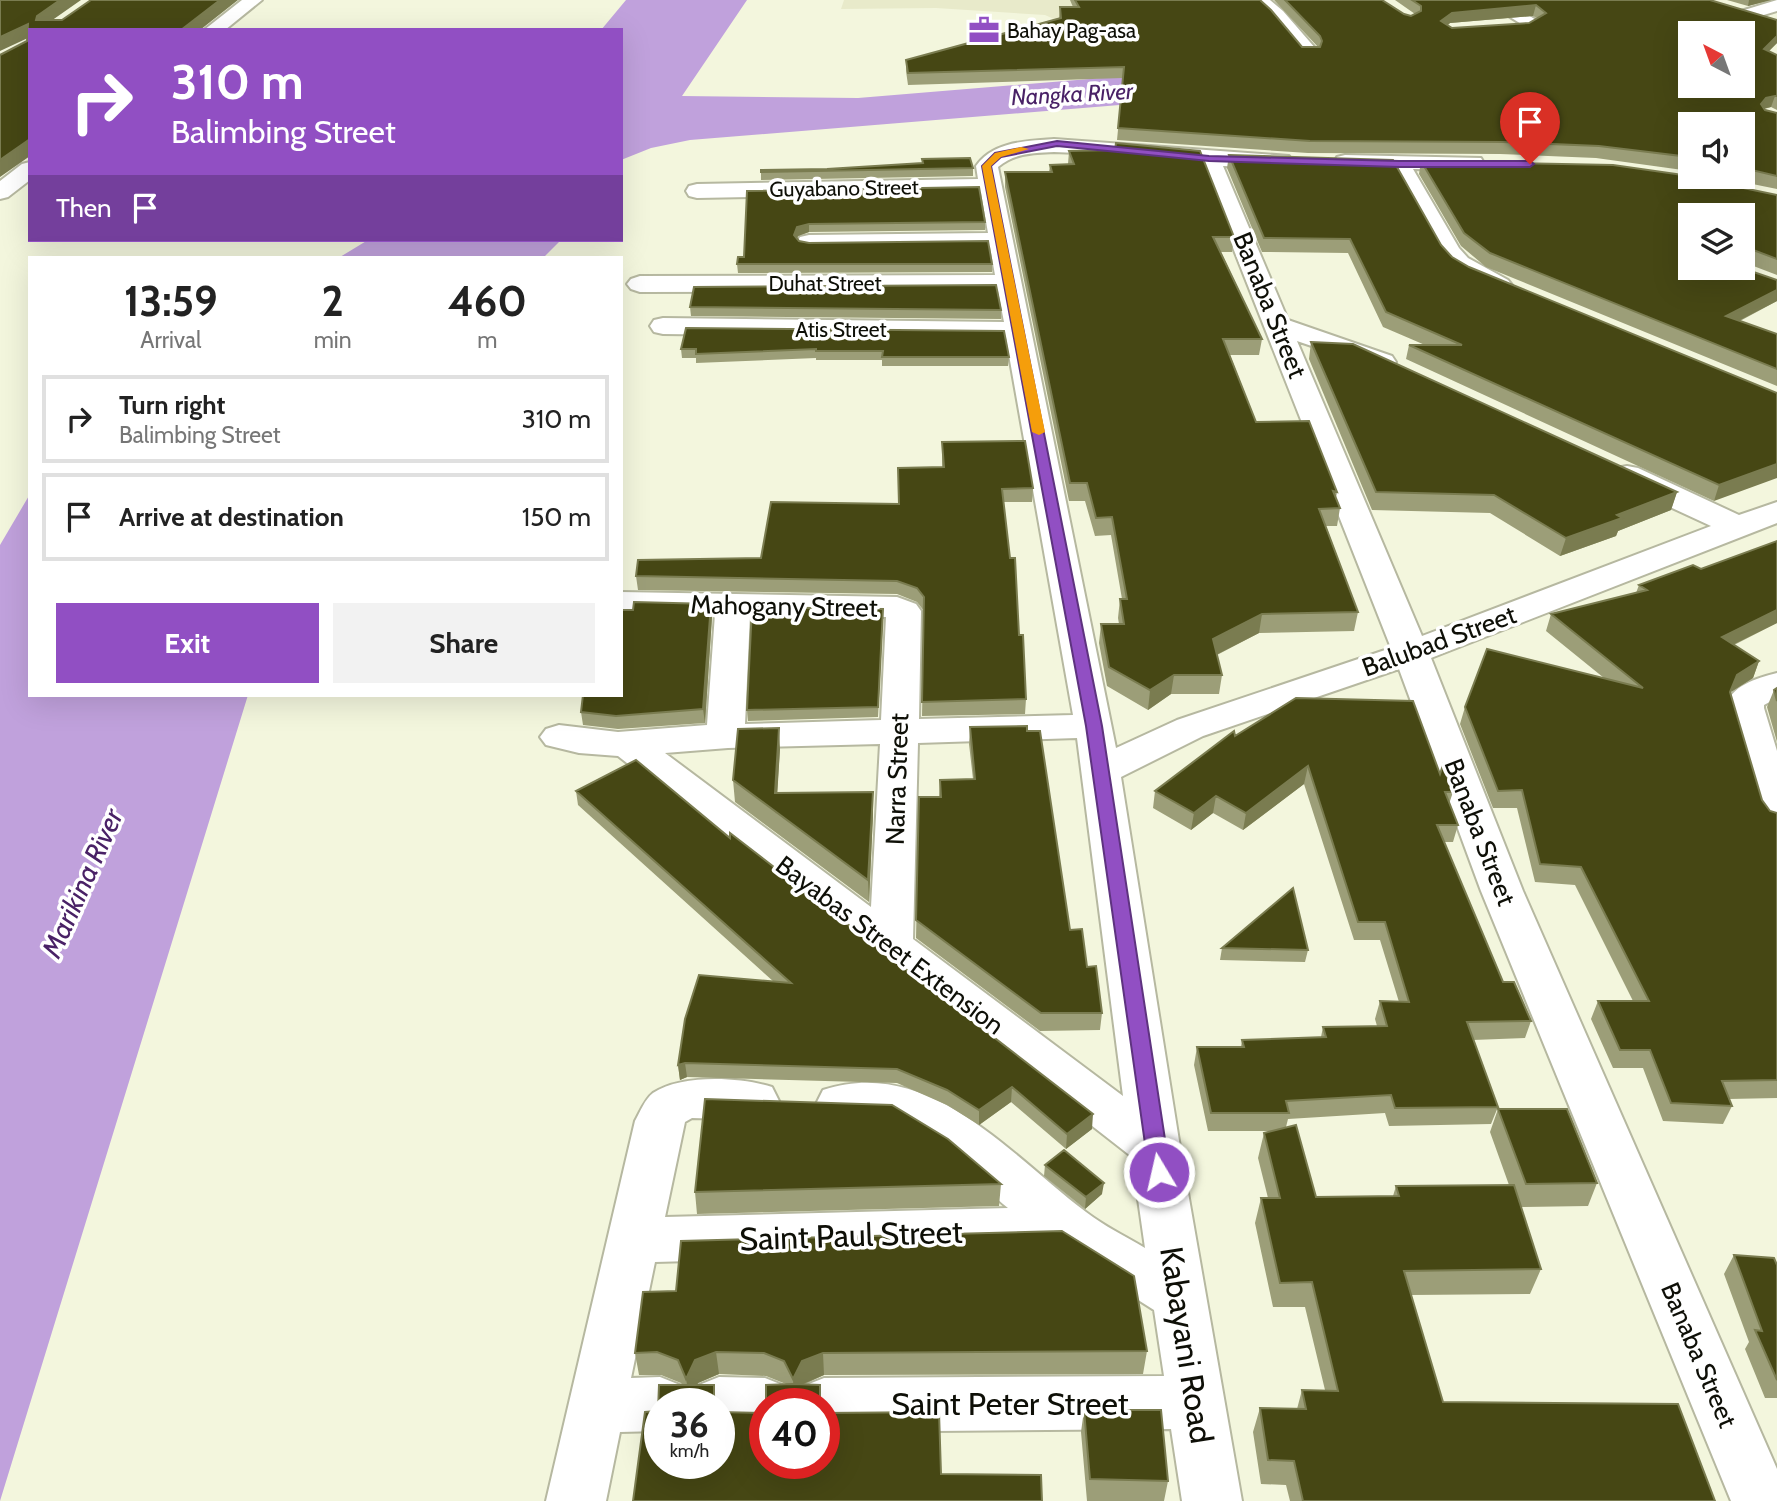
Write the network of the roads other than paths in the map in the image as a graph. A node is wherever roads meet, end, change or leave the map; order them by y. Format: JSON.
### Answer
{"nodes":[{"id":1,"x":253,"y":0,"type":"edge"},
{"id":2,"x":1259,"y":0,"type":"edge"},
{"id":3,"x":1492,"y":0,"type":"edge"},
{"id":4,"x":1777,"y":5,"type":"edge"},
{"id":5,"x":1747,"y":15,"type":"edge"},
{"id":6,"x":217,"y":28,"type":"edge"},
{"id":7,"x":1501,"y":28,"type":"edge"},
{"id":8,"x":1309,"y":53,"type":"edge"},
{"id":9,"x":1209,"y":158,"type":"junction"},
{"id":10,"x":1493,"y":163,"type":"edge"},
{"id":11,"x":1399,"y":164,"type":"junction"},
{"id":12,"x":28,"y":171,"type":"edge"},
{"id":13,"x":992,"y":172,"type":"junction"},
{"id":14,"x":697,"y":191,"type":"dead end"},
{"id":15,"x":0,"y":192,"type":"edge"},
{"id":16,"x":1002,"y":240,"type":"junction"},
{"id":17,"x":809,"y":242,"type":"edge"},
{"id":18,"x":1010,"y":283,"type":"junction"},
{"id":19,"x":640,"y":284,"type":"dead end"},
{"id":20,"x":1521,"y":294,"type":"edge"},
{"id":21,"x":1278,"y":325,"type":"junction"},
{"id":22,"x":663,"y":326,"type":"dead end"},
{"id":23,"x":1019,"y":330,"type":"junction"},
{"id":24,"x":1411,"y":375,"type":"edge"},
{"id":25,"x":1600,"y":463,"type":"edge"},
{"id":26,"x":1777,"y":512,"type":"edge"},
{"id":27,"x":1738,"y":527,"type":"junction"},
{"id":28,"x":623,"y":603,"type":"edge"},
{"id":29,"x":733,"y":606,"type":"junction"},
{"id":30,"x":904,"y":611,"type":"joint"},
{"id":31,"x":1411,"y":653,"type":"junction"},
{"id":32,"x":1777,"y":684,"type":"edge"},
{"id":33,"x":1094,"y":726,"type":"junction"},
{"id":34,"x":898,"y":733,"type":"junction"},
{"id":35,"x":725,"y":736,"type":"junction"},
{"id":36,"x":559,"y":737,"type":"dead end"},
{"id":37,"x":625,"y":742,"type":"junction"},
{"id":38,"x":1101,"y":771,"type":"junction"},
{"id":39,"x":1777,"y":817,"type":"edge"},
{"id":40,"x":891,"y":947,"type":"junction"},
{"id":41,"x":1155,"y":1147,"type":"junction"},
{"id":42,"x":1069,"y":1229,"type":"junction"},
{"id":43,"x":632,"y":1240,"type":"junction"},
{"id":44,"x":1179,"y":1297,"type":"junction"},
{"id":45,"x":1196,"y":1402,"type":"junction"},
{"id":46,"x":644,"y":1404,"type":"edge"},
{"id":47,"x":840,"y":1405,"type":"edge"},
{"id":48,"x":596,"y":1406,"type":"junction"},
{"id":49,"x":576,"y":1501,"type":"edge"},
{"id":50,"x":1212,"y":1501,"type":"edge"},
{"id":51,"x":1761,"y":1501,"type":"edge"}],
"edges":[{"from":1,"to":6,"type":"street"},
{"from":2,"to":8,"type":"street"},
{"from":3,"to":7,"type":"street"},
{"from":4,"to":5,"type":"street"},
{"from":9,"to":11,"type":"street","name":"Guyabano Street"},
{"from":9,"to":13,"type":"street","name":"Guyabano Street"},
{"from":9,"to":21,"type":"street","name":"Banaba Street"},
{"from":10,"to":11,"type":"street","name":"Guyabano Street"},
{"from":11,"to":20,"type":"street"},
{"from":12,"to":15,"type":"street"},
{"from":13,"to":14,"type":"street","name":"Guyabano Street"},
{"from":13,"to":16,"type":"street","name":"Kabayani Road"},
{"from":16,"to":17,"type":"street"},
{"from":16,"to":18,"type":"street","name":"Kabayani Road"},
{"from":18,"to":19,"type":"street","name":"Duhat Street"},
{"from":18,"to":23,"type":"street","name":"Kabayani Road"},
{"from":21,"to":24,"type":"street"},
{"from":21,"to":31,"type":"street","name":"Banaba Street"},
{"from":22,"to":23,"type":"street","name":"Atis Street"},
{"from":23,"to":33,"type":"street","name":"Kabayani Road"},
{"from":25,"to":27,"type":"street"},
{"from":26,"to":27,"type":"street","name":"Balubad Street"},
{"from":27,"to":31,"type":"street","name":"Balubad Street"},
{"from":28,"to":29,"type":"street","name":"Mahogany Street"},
{"from":29,"to":30,"type":"street","name":"Mahogany Street"},
{"from":29,"to":35,"type":"street"},
{"from":30,"to":34,"type":"street","name":"Narra Street"},
{"from":31,"to":38,"type":"street","name":"Balubad Street"},
{"from":31,"to":51,"type":"street","name":"Banaba Street"},
{"from":32,"to":39,"type":"street"},
{"from":33,"to":34,"type":"street"},
{"from":33,"to":38,"type":"street","name":"Kabayani Road"},
{"from":34,"to":35,"type":"street"},
{"from":34,"to":40,"type":"street","name":"Narra Street"},
{"from":35,"to":37,"type":"street"},
{"from":36,"to":37,"type":"street"},
{"from":37,"to":40,"type":"street","name":"Bayabas Street Extension"},
{"from":38,"to":41,"type":"street","name":"Kabayani Road"},
{"from":40,"to":41,"type":"street","name":"Bayabas Street Extension"},
{"from":41,"to":44,"type":"street","name":"Kabayani Road"},
{"from":42,"to":43,"type":"street","name":"Saint Paul Street"},
{"from":42,"to":43,"type":"street"},
{"from":42,"to":44,"type":"street"},
{"from":43,"to":48,"type":"street"},
{"from":44,"to":45,"type":"street","name":"Kabayani Road"},
{"from":45,"to":47,"type":"street","name":"Saint Peter Street"},
{"from":45,"to":50,"type":"street","name":"Kabayani Road"},
{"from":46,"to":48,"type":"street"},
{"from":48,"to":49,"type":"street"}]}
